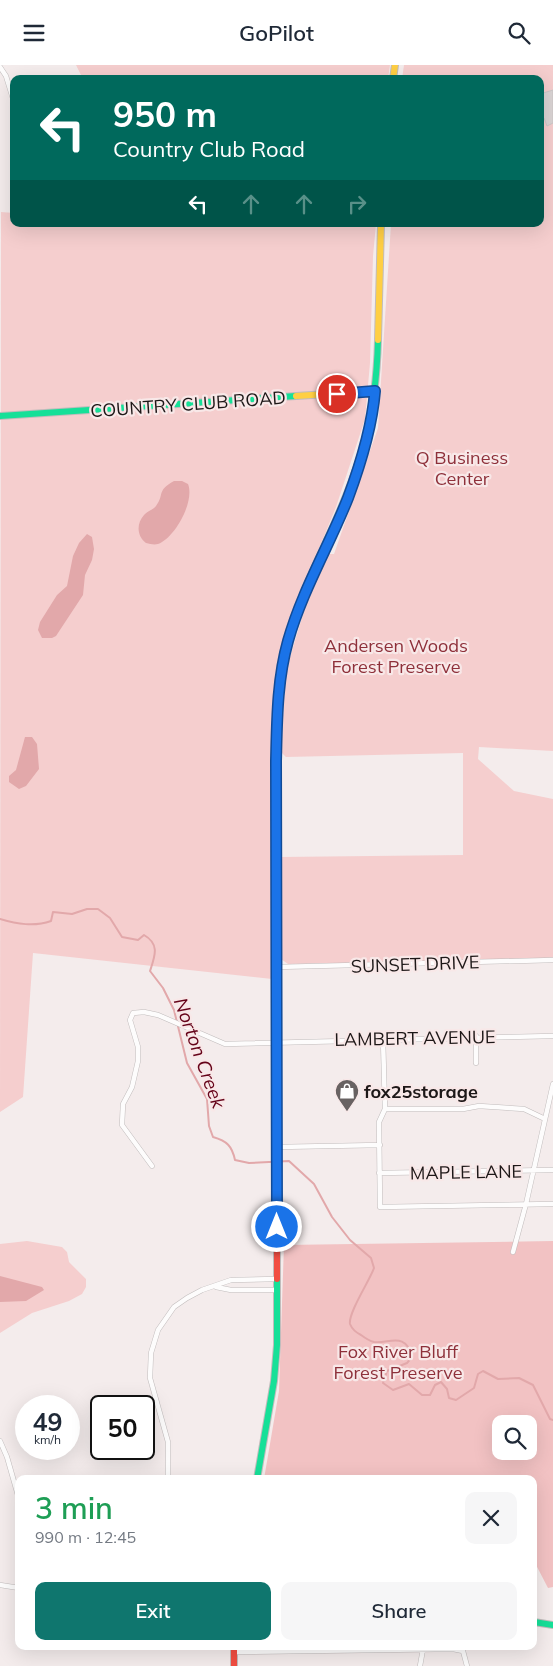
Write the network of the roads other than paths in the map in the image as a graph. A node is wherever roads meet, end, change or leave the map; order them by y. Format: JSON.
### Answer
{"nodes":[{"id":1,"x":0,"y":67,"type":"edge"},
{"id":2,"x":10,"y":89,"type":"edge"},
{"id":3,"x":381,"y":227,"type":"edge"},
{"id":4,"x":375,"y":391,"type":"junction"},
{"id":5,"x":0,"y":416,"type":"edge"},
{"id":6,"x":553,"y":960,"type":"edge"},
{"id":7,"x":277,"y":967,"type":"junction"},
{"id":8,"x":476,"y":1036,"type":"junction"},
{"id":9,"x":553,"y":1036,"type":"edge"},
{"id":10,"x":383,"y":1039,"type":"junction"},
{"id":11,"x":278,"y":1042,"type":"junction"},
{"id":12,"x":476,"y":1063,"type":"dead end"},
{"id":13,"x":553,"y":1086,"type":"edge"},
{"id":14,"x":385,"y":1109,"type":"junction"},
{"id":15,"x":545,"y":1119,"type":"junction"},
{"id":16,"x":380,"y":1145,"type":"junction"},
{"id":17,"x":278,"y":1150,"type":"junction"},
{"id":18,"x":152,"y":1166,"type":"dead end"},
{"id":19,"x":553,"y":1170,"type":"edge"},
{"id":20,"x":534,"y":1171,"type":"junction"},
{"id":21,"x":379,"y":1173,"type":"junction"},
{"id":22,"x":526,"y":1204,"type":"junction"},
{"id":23,"x":553,"y":1204,"type":"edge"},
{"id":24,"x":513,"y":1252,"type":"dead end"},
{"id":25,"x":277,"y":1279,"type":"junction"},
{"id":26,"x":214,"y":1287,"type":"junction"},
{"id":27,"x":276,"y":1290,"type":"junction"},
{"id":28,"x":0,"y":1441,"type":"edge"},
{"id":29,"x":168,"y":1475,"type":"edge"},
{"id":30,"x":258,"y":1475,"type":"edge"},
{"id":31,"x":15,"y":1485,"type":"edge"},
{"id":32,"x":0,"y":1585,"type":"edge"},
{"id":33,"x":15,"y":1587,"type":"edge"},
{"id":34,"x":537,"y":1622,"type":"edge"},
{"id":35,"x":553,"y":1625,"type":"edge"},
{"id":36,"x":234,"y":1650,"type":"edge"},
{"id":37,"x":423,"y":1650,"type":"edge"},
{"id":38,"x":457,"y":1650,"type":"edge"},
{"id":39,"x":234,"y":1666,"type":"edge"},
{"id":40,"x":420,"y":1666,"type":"edge"},
{"id":41,"x":467,"y":1666,"type":"edge"}],
"edges":[{"from":1,"to":2,"type":"street"},
{"from":3,"to":4,"type":"main road"},
{"from":4,"to":5,"type":"main road","name":"COUNTRY CLUB ROAD"},
{"from":4,"to":7,"type":"main road"},
{"from":6,"to":7,"type":"street","name":"SUNSET DRIVE"},
{"from":7,"to":11,"type":"main road"},
{"from":8,"to":9,"type":"street","name":"LAMBERT AVENUE"},
{"from":8,"to":10,"type":"street","name":"LAMBERT AVENUE"},
{"from":8,"to":12,"type":"street"},
{"from":10,"to":11,"type":"street","name":"LAMBERT AVENUE"},
{"from":10,"to":14,"type":"street"},
{"from":11,"to":17,"type":"main road"},
{"from":11,"to":18,"type":"street","name":"LAMBERT AVENUE"},
{"from":13,"to":15,"type":"street"},
{"from":14,"to":15,"type":"street"},
{"from":14,"to":16,"type":"street"},
{"from":15,"to":20,"type":"street"},
{"from":16,"to":17,"type":"street"},
{"from":16,"to":21,"type":"street"},
{"from":17,"to":25,"type":"main road"},
{"from":19,"to":20,"type":"street","name":"MAPLE LANE"},
{"from":20,"to":21,"type":"street","name":"MAPLE LANE"},
{"from":20,"to":22,"type":"street"},
{"from":21,"to":22,"type":"street"},
{"from":22,"to":23,"type":"street"},
{"from":22,"to":24,"type":"street"},
{"from":25,"to":26,"type":"street"},
{"from":25,"to":27,"type":"main road"},
{"from":26,"to":27,"type":"street"},
{"from":26,"to":29,"type":"street"},
{"from":27,"to":30,"type":"main road"},
{"from":28,"to":31,"type":"street"},
{"from":32,"to":33,"type":"street"},
{"from":34,"to":35,"type":"main road"},
{"from":36,"to":39,"type":"main road"},
{"from":37,"to":40,"type":"street"},
{"from":38,"to":41,"type":"street"}]}
